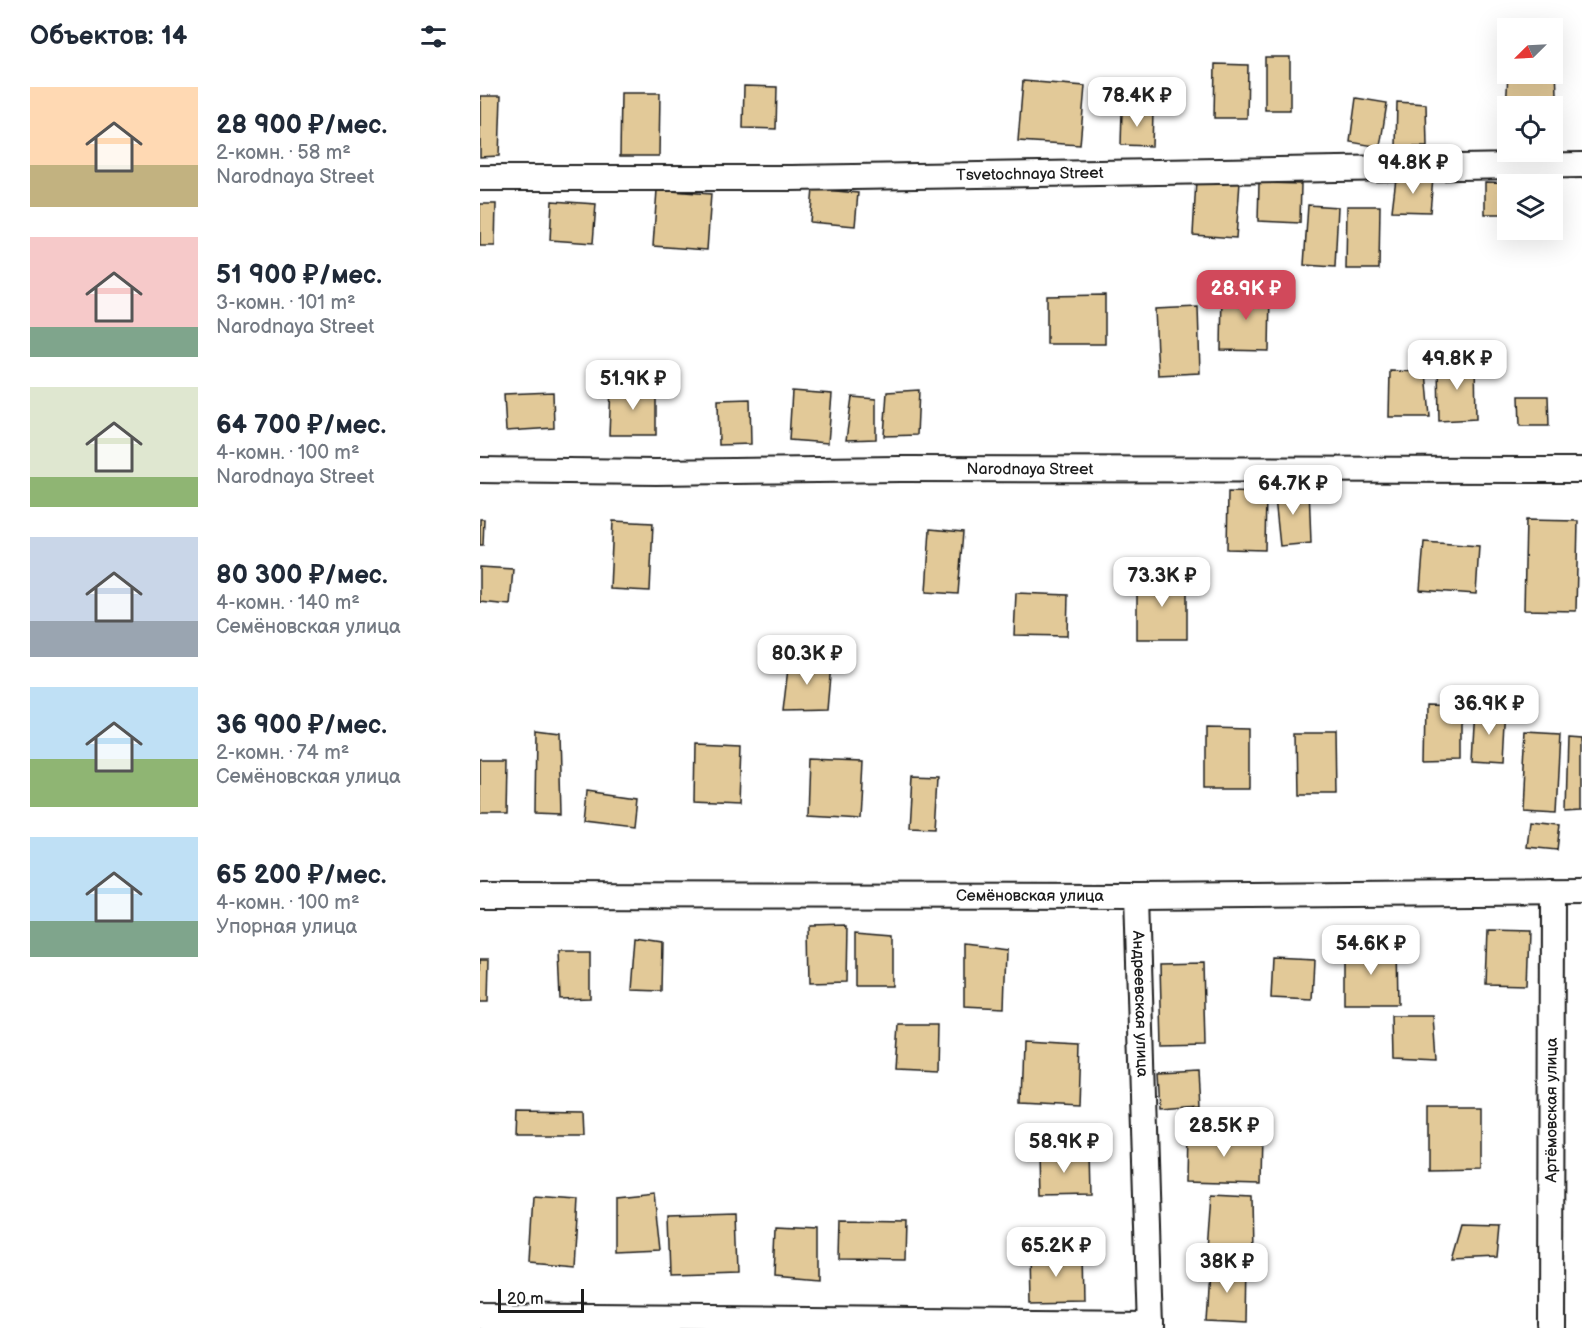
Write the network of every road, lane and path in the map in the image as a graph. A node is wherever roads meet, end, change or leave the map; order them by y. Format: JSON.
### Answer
{"nodes":[{"id":1,"x":1582,"y":165,"type":"edge"},
{"id":2,"x":480,"y":178,"type":"edge"},
{"id":3,"x":480,"y":470,"type":"edge"},
{"id":4,"x":1582,"y":470,"type":"edge"},
{"id":5,"x":1552,"y":892,"type":"junction"},
{"id":6,"x":1582,"y":892,"type":"edge"},
{"id":7,"x":480,"y":895,"type":"edge"},
{"id":8,"x":1137,"y":896,"type":"junction"},
{"id":9,"x":480,"y":1317,"type":"edge"},
{"id":10,"x":1150,"y":1325,"type":"edge"},
{"id":11,"x":1551,"y":1328,"type":"edge"}],
"edges":[{"from":1,"to":2,"type":"street","name":"Tsvetochnaya Street"},
{"from":3,"to":4,"type":"street","name":"Narodnaya Street"},
{"from":5,"to":6,"type":"street","name":"Семёновская улица"},
{"from":5,"to":8,"type":"street","name":"Семёновская улица"},
{"from":5,"to":11,"type":"street","name":"Артёмовская улица"},
{"from":7,"to":8,"type":"street","name":"Семёновская улица"},
{"from":8,"to":10,"type":"street","name":"Андреевская улица"},
{"from":9,"to":10,"type":"street"}]}
